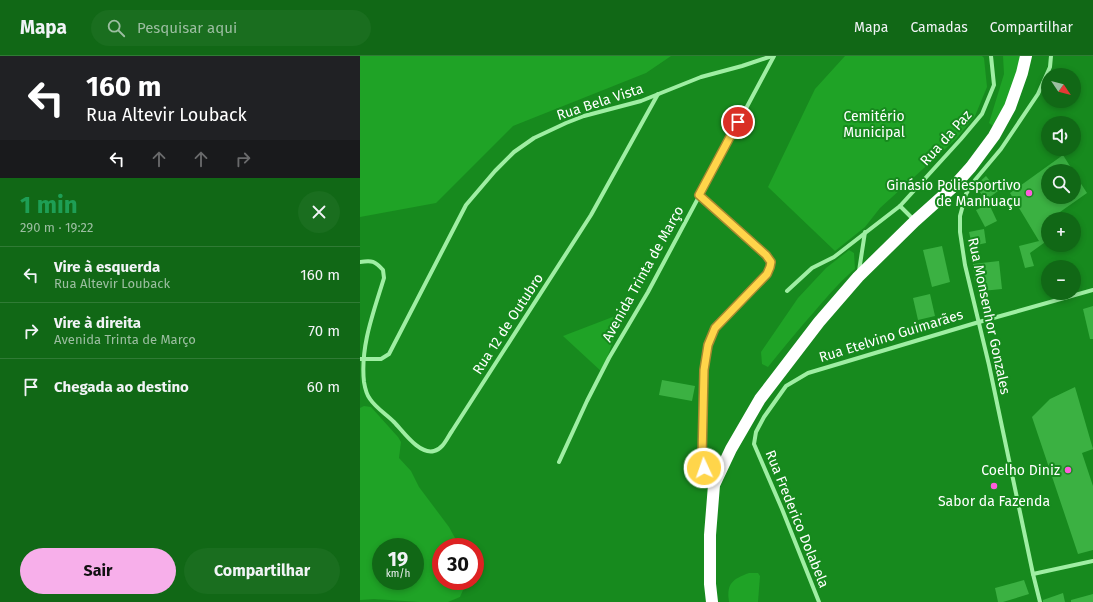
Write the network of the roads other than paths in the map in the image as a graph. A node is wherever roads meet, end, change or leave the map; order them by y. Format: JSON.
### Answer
{"nodes":[{"id":1,"x":773,"y":56,"type":"edge"},
{"id":2,"x":991,"y":56,"type":"edge"},
{"id":3,"x":1026,"y":56,"type":"edge"},
{"id":4,"x":1052,"y":56,"type":"edge"},
{"id":5,"x":658,"y":94,"type":"junction"},
{"id":6,"x":994,"y":136,"type":"junction"},
{"id":7,"x":1001,"y":149,"type":"junction"},
{"id":8,"x":699,"y":195,"type":"junction"},
{"id":9,"x":900,"y":206,"type":"junction"},
{"id":10,"x":914,"y":221,"type":"junction"},
{"id":11,"x":865,"y":232,"type":"junction"},
{"id":12,"x":360,"y":262,"type":"edge"},
{"id":13,"x":858,"y":277,"type":"junction"},
{"id":14,"x":1093,"y":290,"type":"edge"},
{"id":15,"x":787,"y":291,"type":"dead end"},
{"id":16,"x":979,"y":322,"type":"junction"},
{"id":17,"x":362,"y":359,"type":"edge"},
{"id":18,"x":754,"y":444,"type":"joint"},
{"id":19,"x":559,"y":462,"type":"dead end"},
{"id":20,"x":714,"y":485,"type":"junction"},
{"id":21,"x":1093,"y":561,"type":"edge"},
{"id":22,"x":1033,"y":574,"type":"junction"},
{"id":23,"x":712,"y":602,"type":"edge"},
{"id":24,"x":819,"y":602,"type":"edge"},
{"id":25,"x":1040,"y":602,"type":"edge"}],
"edges":[{"from":1,"to":5,"type":"street","name":"Rua Bela Vista"},
{"from":1,"to":8,"type":"street","name":"Avenida Trinta de Março"},
{"from":2,"to":9,"type":"street","name":"Rua da Paz"},
{"from":3,"to":6,"type":"highway"},
{"from":4,"to":7,"type":"street","name":"Rua Monsenhor Gonzales"},
{"from":5,"to":17,"type":"street","name":"Rua Bela Vista"},
{"from":5,"to":17,"type":"street","name":"Rua 12 de Outubro"},
{"from":6,"to":7,"type":"street"},
{"from":6,"to":10,"type":"highway"},
{"from":7,"to":16,"type":"street","name":"Rua Monsenhor Gonzales"},
{"from":8,"to":19,"type":"street","name":"Avenida Trinta de Março"},
{"from":8,"to":20,"type":"street"},
{"from":9,"to":10,"type":"street"},
{"from":9,"to":11,"type":"street","name":"Rua da Paz"},
{"from":10,"to":13,"type":"highway"},
{"from":11,"to":13,"type":"street"},
{"from":11,"to":15,"type":"street","name":"Rua da Paz"},
{"from":12,"to":17,"type":"street","name":"Rua 12 de Outubro"},
{"from":13,"to":20,"type":"highway"},
{"from":14,"to":16,"type":"street","name":"Rua Etelvino Guimarães"},
{"from":16,"to":18,"type":"street","name":"Rua Etelvino Guimarães"},
{"from":16,"to":22,"type":"street","name":"Rua Monsenhor Gonzales"},
{"from":18,"to":24,"type":"street","name":"Rua Frederico Dolabela"},
{"from":20,"to":23,"type":"highway"},
{"from":21,"to":22,"type":"street"},
{"from":22,"to":25,"type":"street","name":"Rua Monsenhor Gonzales"}]}
